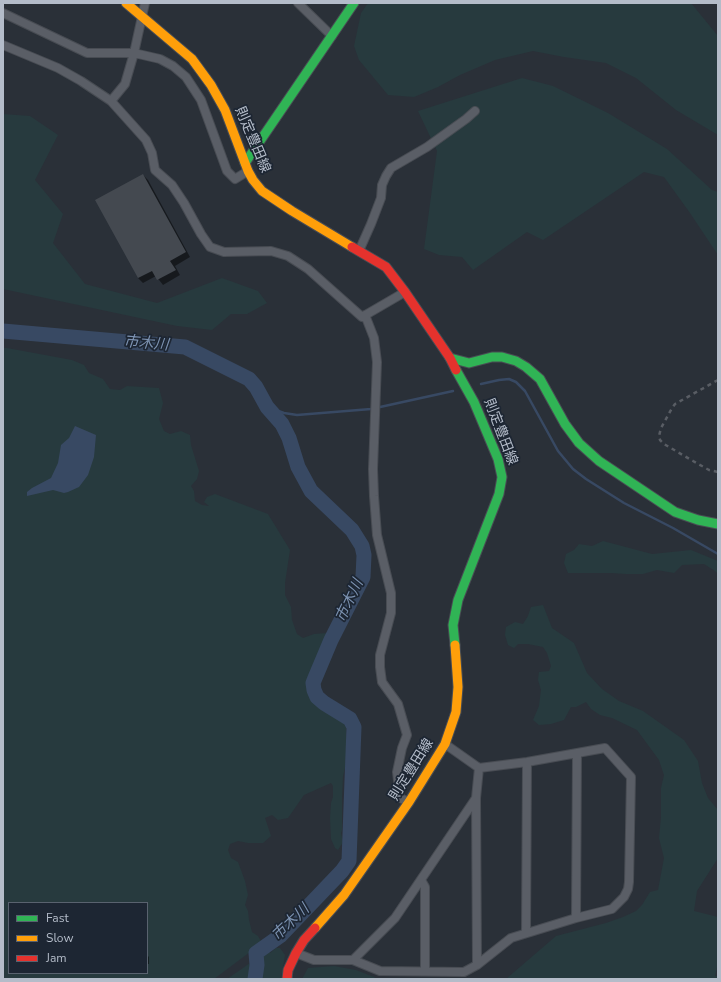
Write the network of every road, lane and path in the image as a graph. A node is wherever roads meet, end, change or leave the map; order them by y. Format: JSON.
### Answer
{"nodes":[{"id":1,"x":126,"y":3,"type":"edge"},
{"id":2,"x":145,"y":3,"type":"edge"},
{"id":3,"x":298,"y":3,"type":"edge"},
{"id":4,"x":354,"y":3,"type":"edge"},
{"id":5,"x":3,"y":14,"type":"edge"},
{"id":6,"x":143,"y":16,"type":"junction"},
{"id":7,"x":332,"y":36,"type":"junction"},
{"id":8,"x":3,"y":45,"type":"edge"},
{"id":9,"x":134,"y":53,"type":"junction"},
{"id":10,"x":111,"y":101,"type":"junction"},
{"id":11,"x":475,"y":111,"type":"dead end"},
{"id":12,"x":246,"y":167,"type":"junction"},
{"id":13,"x":358,"y":251,"type":"junction"},
{"id":14,"x":405,"y":292,"type":"junction"},
{"id":15,"x":365,"y":315,"type":"junction"},
{"id":16,"x":450,"y":358,"type":"junction"},
{"id":17,"x":718,"y":524,"type":"edge"},
{"id":18,"x":445,"y":744,"type":"junction"},
{"id":19,"x":577,"y":753,"type":"junction"},
{"id":20,"x":528,"y":762,"type":"junction"},
{"id":21,"x":479,"y":768,"type":"junction"},
{"id":22,"x":476,"y":798,"type":"junction"},
{"id":23,"x":409,"y":802,"type":"junction"},
{"id":24,"x":422,"y":880,"type":"junction"},
{"id":25,"x":576,"y":918,"type":"junction"},
{"id":26,"x":526,"y":933,"type":"junction"},
{"id":27,"x":296,"y":952,"type":"junction"},
{"id":28,"x":353,"y":960,"type":"junction"},
{"id":29,"x":477,"y":965,"type":"junction"},
{"id":30,"x":425,"y":971,"type":"junction"},
{"id":31,"x":287,"y":979,"type":"edge"}],
"edges":[{"from":1,"to":6,"type":"main road","name":"則定豊田線"},
{"from":2,"to":6,"type":"street"},
{"from":3,"to":7,"type":"street"},
{"from":4,"to":7,"type":"main road"},
{"from":5,"to":9,"type":"street"},
{"from":6,"to":9,"type":"street"},
{"from":6,"to":12,"type":"main road","name":"則定豊田線"},
{"from":7,"to":12,"type":"main road"},
{"from":8,"to":10,"type":"street"},
{"from":9,"to":10,"type":"street"},
{"from":9,"to":12,"type":"street"},
{"from":10,"to":15,"type":"street"},
{"from":11,"to":13,"type":"street"},
{"from":12,"to":13,"type":"main road","name":"則定豊田線"},
{"from":13,"to":14,"type":"main road","name":"則定豊田線"},
{"from":14,"to":15,"type":"street"},
{"from":14,"to":16,"type":"main road","name":"則定豊田線"},
{"from":15,"to":23,"type":"street"},
{"from":16,"to":17,"type":"main road"},
{"from":16,"to":18,"type":"main road","name":"則定豊田線"},
{"from":18,"to":21,"type":"street"},
{"from":18,"to":23,"type":"main road","name":"則定豊田線"},
{"from":19,"to":20,"type":"street"},
{"from":19,"to":25,"type":"street"},
{"from":19,"to":25,"type":"street"},
{"from":20,"to":21,"type":"street"},
{"from":20,"to":26,"type":"street"},
{"from":21,"to":22,"type":"street"},
{"from":22,"to":24,"type":"street"},
{"from":22,"to":29,"type":"street"},
{"from":23,"to":27,"type":"main road","name":"則定豊田線"},
{"from":24,"to":28,"type":"street"},
{"from":24,"to":30,"type":"street"},
{"from":25,"to":26,"type":"street"},
{"from":26,"to":29,"type":"street"},
{"from":27,"to":28,"type":"street"},
{"from":27,"to":31,"type":"main road","name":"則定豊田線"},
{"from":28,"to":30,"type":"street"},
{"from":29,"to":30,"type":"street"}]}
